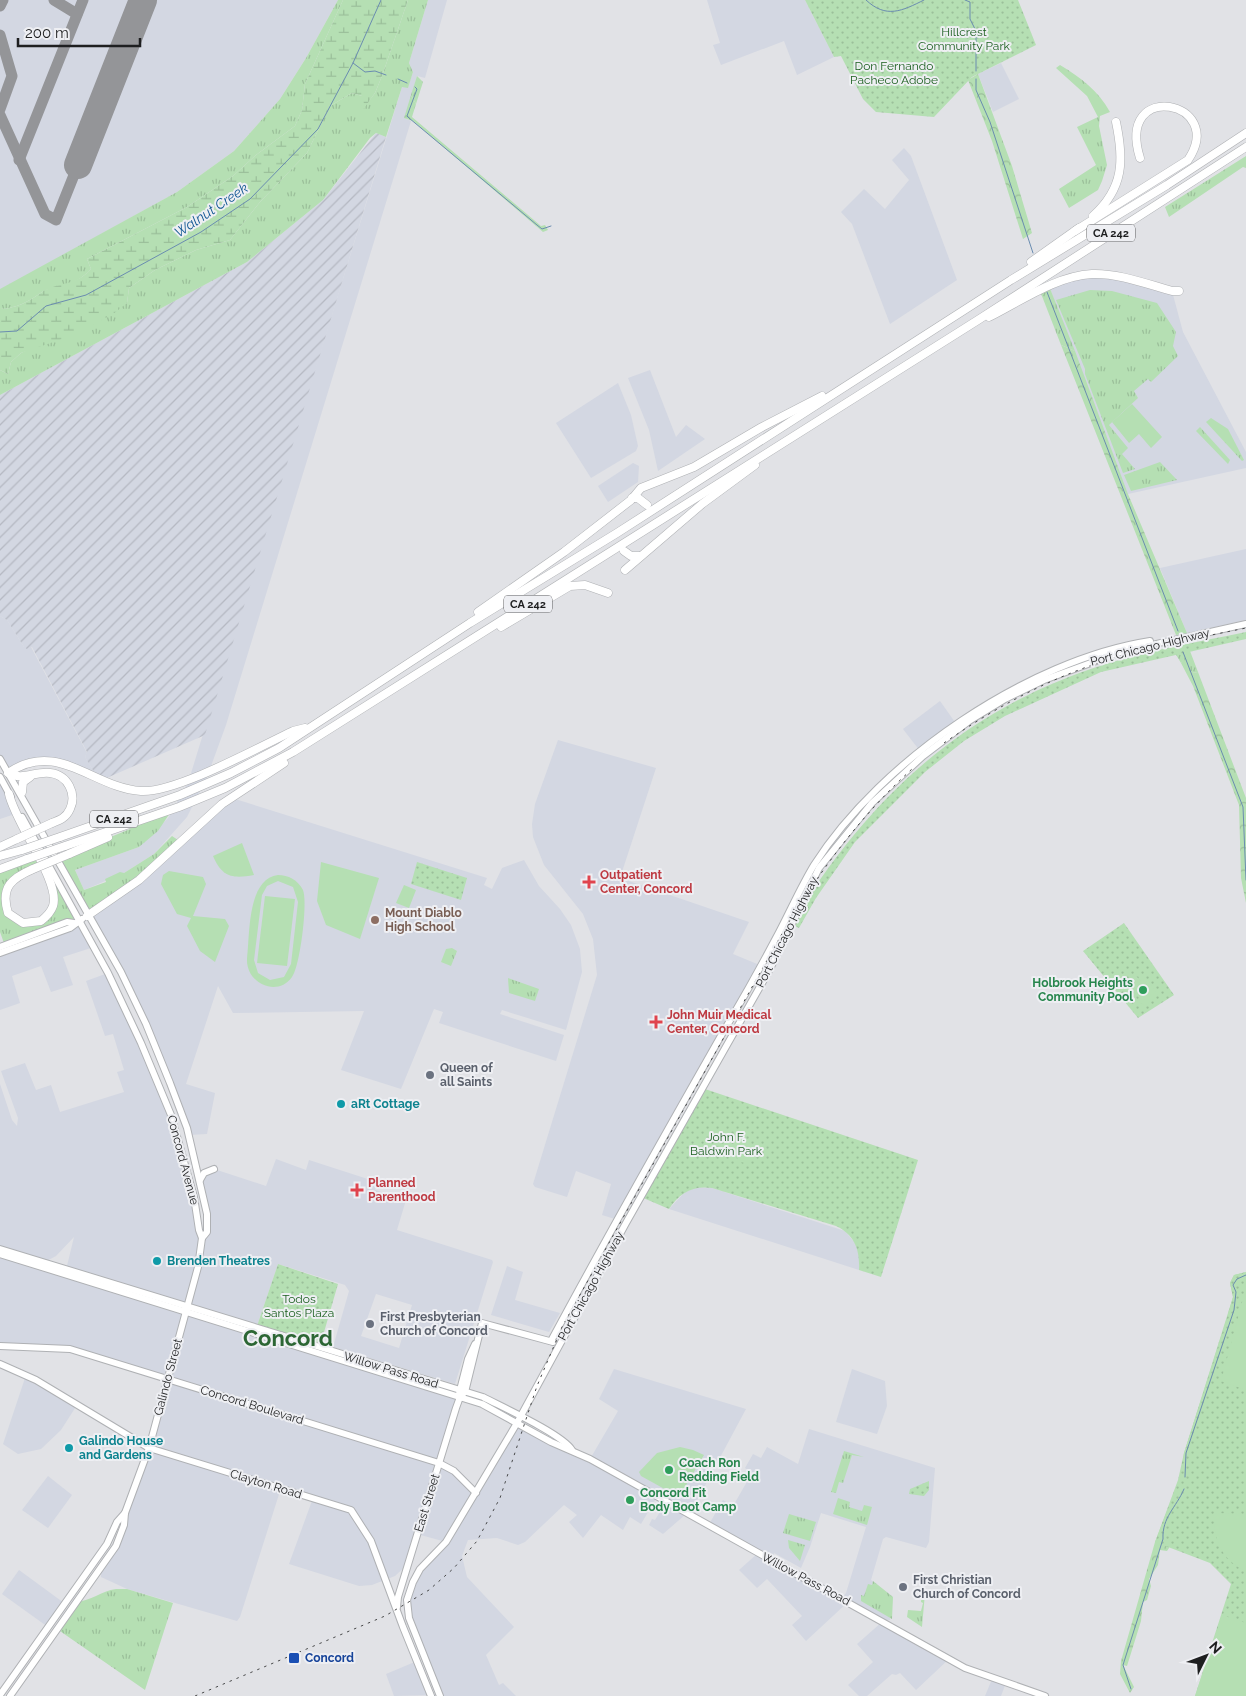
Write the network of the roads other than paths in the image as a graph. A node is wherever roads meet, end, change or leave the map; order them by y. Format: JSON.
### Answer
{"nodes":[{"id":1,"x":1116,"y":122,"type":"dead end"},
{"id":2,"x":1246,"y":133,"type":"edge"},
{"id":3,"x":1246,"y":147,"type":"edge"},
{"id":4,"x":1140,"y":158,"type":"dead end"},
{"id":5,"x":1075,"y":231,"type":"junction"},
{"id":6,"x":1011,"y":280,"type":"junction"},
{"id":7,"x":1175,"y":291,"type":"dead end"},
{"id":8,"x":978,"y":320,"type":"junction"},
{"id":9,"x":831,"y":395,"type":"junction"},
{"id":10,"x":788,"y":439,"type":"junction"},
{"id":11,"x":632,"y":498,"type":"junction"},
{"id":12,"x":647,"y":505,"type":"dead end"},
{"id":13,"x":624,"y":551,"type":"dead end"},
{"id":14,"x":640,"y":556,"type":"junction"},
{"id":15,"x":625,"y":570,"type":"dead end"},
{"id":16,"x":608,"y":593,"type":"dead end"},
{"id":17,"x":1246,"y":620,"type":"edge"},
{"id":18,"x":470,"y":623,"type":"junction"},
{"id":19,"x":1246,"y":624,"type":"edge"},
{"id":20,"x":442,"y":658,"type":"junction"},
{"id":21,"x":306,"y":728,"type":"junction"},
{"id":22,"x":293,"y":752,"type":"junction"},
{"id":23,"x":0,"y":759,"type":"edge"},
{"id":24,"x":3,"y":775,"type":"edge"},
{"id":25,"x":34,"y":775,"type":"junction"},
{"id":26,"x":11,"y":781,"type":"junction"},
{"id":27,"x":22,"y":792,"type":"junction"},
{"id":28,"x":9,"y":794,"type":"junction"},
{"id":29,"x":136,"y":822,"type":"junction"},
{"id":30,"x":0,"y":847,"type":"edge"},
{"id":31,"x":0,"y":856,"type":"edge"},
{"id":32,"x":0,"y":868,"type":"edge"},
{"id":33,"x":74,"y":893,"type":"junction"},
{"id":34,"x":87,"y":916,"type":"junction"},
{"id":35,"x":77,"y":922,"type":"junction"},
{"id":36,"x":0,"y":947,"type":"edge"},
{"id":37,"x":0,"y":953,"type":"edge"},
{"id":38,"x":108,"y":973,"type":"junction"},
{"id":39,"x":128,"y":989,"type":"junction"},
{"id":40,"x":141,"y":1043,"type":"junction"},
{"id":41,"x":162,"y":1064,"type":"junction"},
{"id":42,"x":681,"y":1106,"type":"junction"},
{"id":43,"x":689,"y":1112,"type":"junction"},
{"id":44,"x":214,"y":1169,"type":"dead end"},
{"id":45,"x":200,"y":1180,"type":"junction"},
{"id":46,"x":202,"y":1238,"type":"junction"},
{"id":47,"x":0,"y":1249,"type":"edge"},
{"id":48,"x":0,"y":1254,"type":"edge"},
{"id":49,"x":187,"y":1309,"type":"junction"},
{"id":50,"x":551,"y":1342,"type":"junction"},
{"id":51,"x":559,"y":1344,"type":"junction"},
{"id":52,"x":0,"y":1346,"type":"edge"},
{"id":53,"x":0,"y":1364,"type":"edge"},
{"id":54,"x":167,"y":1379,"type":"junction"},
{"id":55,"x":461,"y":1393,"type":"junction"},
{"id":56,"x":520,"y":1416,"type":"junction"},
{"id":57,"x":517,"y":1423,"type":"junction"},
{"id":58,"x":149,"y":1448,"type":"junction"},
{"id":59,"x":572,"y":1450,"type":"junction"},
{"id":60,"x":439,"y":1463,"type":"junction"},
{"id":61,"x":476,"y":1492,"type":"junction"},
{"id":62,"x":124,"y":1513,"type":"junction"},
{"id":63,"x":397,"y":1609,"type":"junction"},
{"id":64,"x":44,"y":1632,"type":"junction"},
{"id":65,"x":38,"y":1657,"type":"junction"},
{"id":66,"x":6,"y":1687,"type":"junction"},
{"id":67,"x":0,"y":1695,"type":"edge"},
{"id":68,"x":9,"y":1696,"type":"edge"},
{"id":69,"x":432,"y":1696,"type":"edge"},
{"id":70,"x":440,"y":1696,"type":"edge"},
{"id":71,"x":1045,"y":1696,"type":"edge"}],
"edges":[{"from":1,"to":5,"type":"highway"},
{"from":2,"to":6,"type":"highway","number":"CA 242"},
{"from":3,"to":8,"type":"highway","number":"CA 242"},
{"from":4,"to":5,"type":"highway"},
{"from":5,"to":6,"type":"highway"},
{"from":6,"to":9,"type":"highway","number":"CA 242"},
{"from":7,"to":8,"type":"highway"},
{"from":8,"to":10,"type":"highway","number":"CA 242"},
{"from":9,"to":11,"type":"highway"},
{"from":9,"to":18,"type":"highway","number":"CA 242"},
{"from":10,"to":14,"type":"highway"},
{"from":10,"to":20,"type":"highway","number":"CA 242"},
{"from":11,"to":12,"type":"highway"},
{"from":11,"to":18,"type":"highway"},
{"from":13,"to":14,"type":"highway"},
{"from":14,"to":15,"type":"highway"},
{"from":16,"to":20,"type":"highway"},
{"from":17,"to":42,"type":"main road","name":"Port Chicago Highway"},
{"from":18,"to":21,"type":"highway","number":"CA 242"},
{"from":19,"to":43,"type":"main road","name":"Port Chicago Highway"},
{"from":20,"to":22,"type":"highway","number":"CA 242"},
{"from":21,"to":24,"type":"highway"},
{"from":21,"to":31,"type":"highway","number":"CA 242","bridge":true},
{"from":22,"to":29,"type":"highway","number":"CA 242"},
{"from":22,"to":34,"type":"highway"},
{"from":23,"to":24,"type":"main road","name":"Concord Avenue"},
{"from":24,"to":25,"type":"highway"},
{"from":24,"to":26,"type":"main road","name":"Concord Avenue"},
{"from":24,"to":28,"type":"main road","name":"Concord Avenue"},
{"from":25,"to":27,"type":"highway"},
{"from":25,"to":30,"type":"highway","bridge":true},
{"from":26,"to":27,"type":"main road","name":"Concord Avenue"},
{"from":26,"to":33,"type":"main road","name":"Concord Avenue"},
{"from":27,"to":33,"type":"main road","name":"Concord Avenue"},
{"from":28,"to":29,"type":"highway","bridge":true},
{"from":28,"to":35,"type":"main road","name":"Concord Avenue"},
{"from":29,"to":32,"type":"highway","number":"CA 242","bridge":true},
{"from":33,"to":34,"type":"main road","name":"Concord Avenue"},
{"from":34,"to":35,"type":"main road"},
{"from":34,"to":39,"type":"main road","name":"Concord Avenue"},
{"from":35,"to":36,"type":"main road"},
{"from":35,"to":37,"type":"main road"},
{"from":35,"to":38,"type":"main road","name":"Concord Avenue"},
{"from":38,"to":39,"type":"main road"},
{"from":38,"to":40,"type":"main road","name":"Concord Avenue"},
{"from":39,"to":41,"type":"main road","name":"Concord Avenue"},
{"from":40,"to":41,"type":"main road"},
{"from":40,"to":46,"type":"main road","name":"Concord Avenue"},
{"from":41,"to":45,"type":"main road","name":"Concord Avenue"},
{"from":42,"to":43,"type":"main road"},
{"from":42,"to":50,"type":"main road","name":"Port Chicago Highway"},
{"from":43,"to":51,"type":"main road","name":"Port Chicago Highway"},
{"from":44,"to":45,"type":"main road"},
{"from":45,"to":46,"type":"main road","name":"Concord Avenue"},
{"from":46,"to":49,"type":"main road","name":"Galindo Street"},
{"from":47,"to":49,"type":"main road","name":"Willow Pass Road"},
{"from":48,"to":49,"type":"main road","name":"Willow Pass Road"},
{"from":49,"to":54,"type":"main road","name":"Galindo Street"},
{"from":49,"to":55,"type":"main road","name":"Willow Pass Road"},
{"from":50,"to":51,"type":"main road"},
{"from":50,"to":55,"type":"main road","name":"East Street"},
{"from":51,"to":56,"type":"main road","name":"Port Chicago Highway"},
{"from":52,"to":54,"type":"main road","name":"Concord Boulevard"},
{"from":53,"to":58,"type":"main road","name":"Clayton Road"},
{"from":54,"to":58,"type":"main road","name":"Galindo Street"},
{"from":54,"to":60,"type":"main road","name":"Concord Boulevard"},
{"from":55,"to":56,"type":"main road","name":"Willow Pass Road"},
{"from":55,"to":57,"type":"main road","name":"Willow Pass Road"},
{"from":55,"to":60,"type":"main road","name":"East Street"},
{"from":56,"to":57,"type":"main road","name":"Port Chicago Highway"},
{"from":56,"to":59,"type":"main road","name":"Willow Pass Road"},
{"from":57,"to":59,"type":"main road","name":"Willow Pass Road"},
{"from":57,"to":61,"type":"main road","name":"Port Chicago Highway"},
{"from":58,"to":62,"type":"main road","name":"Galindo Street"},
{"from":58,"to":63,"type":"main road","name":"Clayton Road"},
{"from":59,"to":71,"type":"main road","name":"Willow Pass Road"},
{"from":60,"to":61,"type":"main road","name":"Concord Boulevard"},
{"from":60,"to":63,"type":"main road","name":"East Street"},
{"from":61,"to":70,"type":"main road","name":"Port Chicago Highway"},
{"from":62,"to":64,"type":"main road","name":"Galindo Street"},
{"from":62,"to":65,"type":"main road","name":"Galindo Street"},
{"from":63,"to":69,"type":"main road","name":"Clayton Road"},
{"from":64,"to":65,"type":"main road"},
{"from":64,"to":66,"type":"main road","name":"Galindo Street"},
{"from":65,"to":68,"type":"main road","name":"Galindo Street"},
{"from":66,"to":67,"type":"main road","name":"Galindo Street"},
{"from":66,"to":68,"type":"main road"}]}
